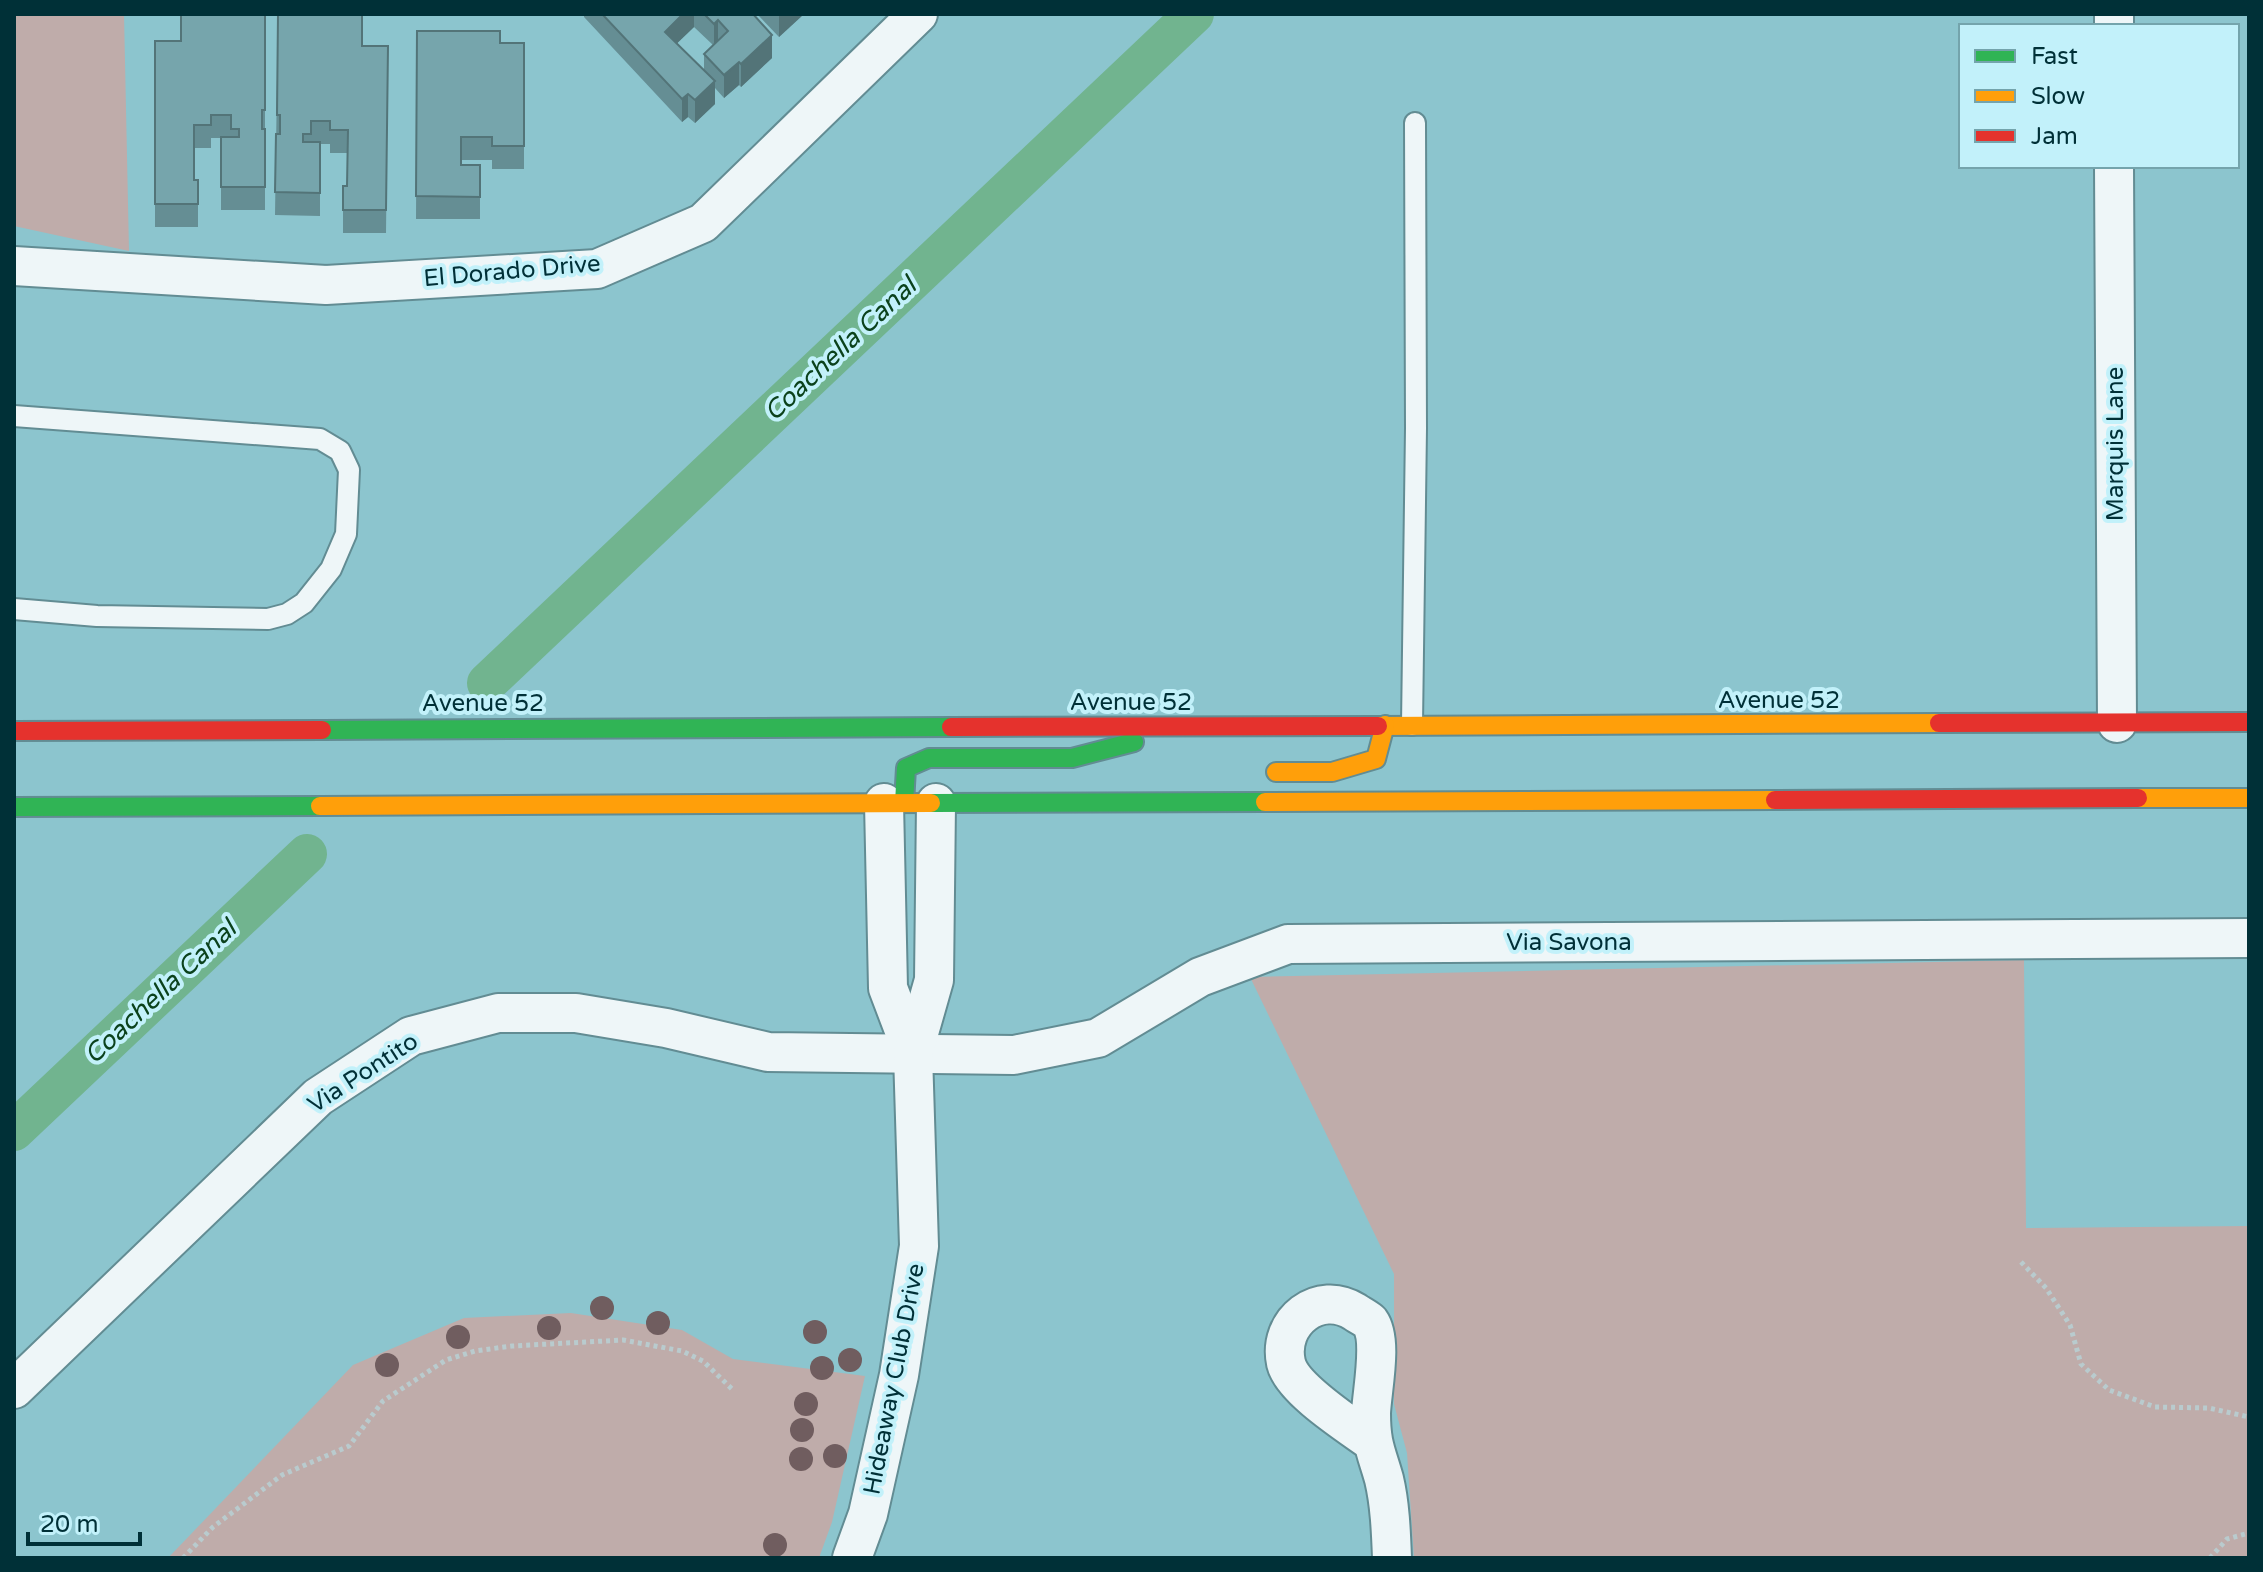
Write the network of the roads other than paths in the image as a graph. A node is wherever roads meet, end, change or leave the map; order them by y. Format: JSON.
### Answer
{"nodes":[{"id":1,"x":918,"y":14,"type":"edge"},
{"id":2,"x":1415,"y":123,"type":"dead end"},
{"id":3,"x":2114,"y":168,"type":"edge"},
{"id":4,"x":14,"y":266,"type":"edge"},
{"id":5,"x":14,"y":416,"type":"edge"},
{"id":6,"x":14,"y":609,"type":"edge"},
{"id":7,"x":2249,"y":722,"type":"edge"},
{"id":8,"x":2117,"y":723,"type":"junction"},
{"id":9,"x":1385,"y":725,"type":"junction"},
{"id":10,"x":1412,"y":725,"type":"junction"},
{"id":11,"x":1198,"y":726,"type":"junction"},
{"id":12,"x":14,"y":731,"type":"edge"},
{"id":13,"x":92,"y":731,"type":"junction"},
{"id":14,"x":14,"y":747,"type":"edge"},
{"id":15,"x":1254,"y":772,"type":"dead end"},
{"id":16,"x":1177,"y":783,"type":"dead end"},
{"id":17,"x":2249,"y":798,"type":"edge"},
{"id":18,"x":1101,"y":802,"type":"junction"},
{"id":19,"x":908,"y":803,"type":"junction"},
{"id":20,"x":14,"y":807,"type":"edge"},
{"id":21,"x":2249,"y":938,"type":"edge"},
{"id":22,"x":913,"y":1054,"type":"junction"},
{"id":23,"x":14,"y":1389,"type":"edge"},
{"id":24,"x":1371,"y":1441,"type":"dead end"},
{"id":25,"x":852,"y":1558,"type":"edge"},
{"id":26,"x":1392,"y":1558,"type":"edge"}],
"edges":[{"from":1,"to":4,"type":"street","name":"El Dorado Drive"},
{"from":2,"to":10,"type":"lane"},
{"from":3,"to":8,"type":"street","name":"Marquis Lane"},
{"from":5,"to":6,"type":"lane"},
{"from":7,"to":8,"type":"main road","name":"Avenue 52"},
{"from":8,"to":10,"type":"main road","name":"Avenue 52"},
{"from":9,"to":10,"type":"main road","name":"Avenue 52"},
{"from":9,"to":11,"type":"main road","name":"Avenue 52"},
{"from":9,"to":15,"type":"main road"},
{"from":11,"to":13,"type":"main road","name":"Avenue 52"},
{"from":11,"to":19,"type":"main road"},
{"from":12,"to":13,"type":"main road","name":"Avenue 52"},
{"from":13,"to":14,"type":"main road"},
{"from":16,"to":18,"type":"main road"},
{"from":17,"to":18,"type":"main road"},
{"from":18,"to":19,"type":"main road"},
{"from":19,"to":20,"type":"main road"},
{"from":19,"to":22,"type":"street","name":"Hideaway Club Drive"},
{"from":19,"to":22,"type":"street","name":"Hideaway Club Drive"},
{"from":21,"to":22,"type":"street","name":"Via Savona"},
{"from":22,"to":23,"type":"street","name":"Via Pontito"},
{"from":22,"to":25,"type":"street","name":"Hideaway Club Drive"},
{"from":24,"to":26,"type":"street"}]}
